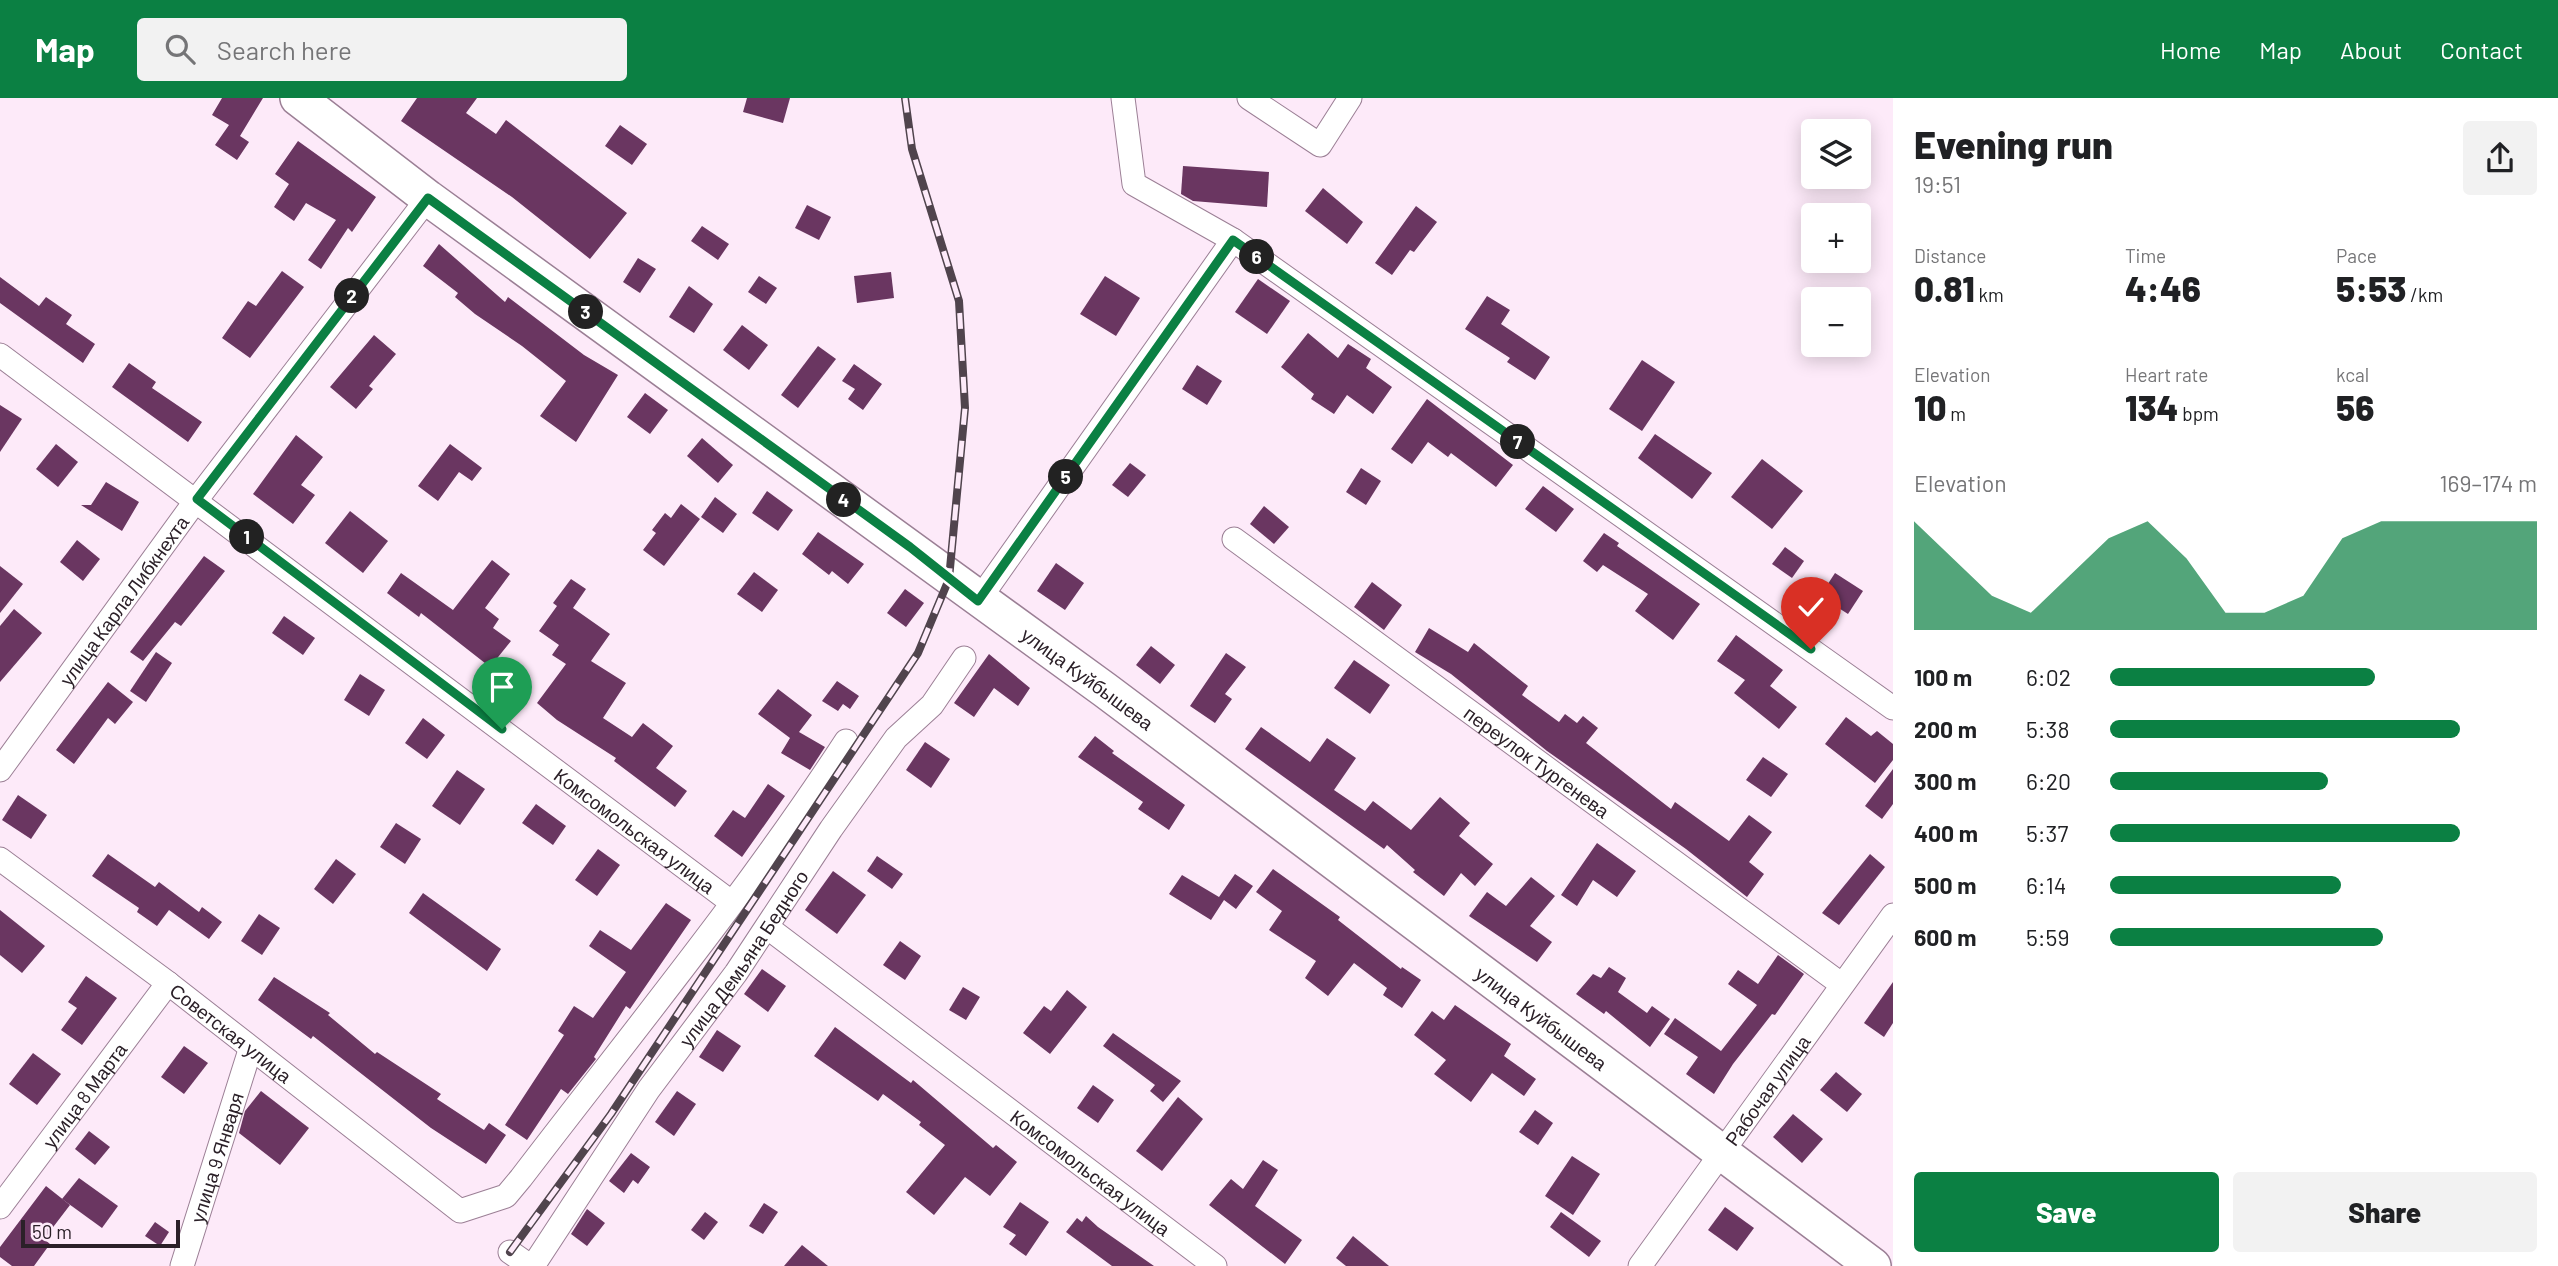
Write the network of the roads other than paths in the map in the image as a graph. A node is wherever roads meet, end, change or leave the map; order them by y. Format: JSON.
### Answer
{"nodes":[{"id":1,"x":298,"y":98,"type":"edge"},
{"id":2,"x":1123,"y":98,"type":"edge"},
{"id":3,"x":1249,"y":98,"type":"edge"},
{"id":4,"x":1350,"y":98,"type":"edge"},
{"id":5,"x":428,"y":198,"type":"junction"},
{"id":6,"x":1233,"y":240,"type":"junction"},
{"id":7,"x":0,"y":355,"type":"edge"},
{"id":8,"x":197,"y":499,"type":"junction"},
{"id":9,"x":1234,"y":539,"type":"dead end"},
{"id":10,"x":978,"y":601,"type":"junction"},
{"id":11,"x":964,"y":658,"type":"dead end"},
{"id":12,"x":1893,"y":708,"type":"edge"},
{"id":13,"x":846,"y":741,"type":"dead end"},
{"id":14,"x":0,"y":770,"type":"edge"},
{"id":15,"x":0,"y":859,"type":"edge"},
{"id":16,"x":731,"y":902,"type":"junction"},
{"id":17,"x":1893,"y":915,"type":"edge"},
{"id":18,"x":767,"y":926,"type":"junction"},
{"id":19,"x":168,"y":983,"type":"junction"},
{"id":20,"x":1841,"y":984,"type":"junction"},
{"id":21,"x":250,"y":1050,"type":"junction"},
{"id":22,"x":1722,"y":1156,"type":"junction"},
{"id":23,"x":0,"y":1207,"type":"edge"},
{"id":24,"x":510,"y":1252,"type":"dead end"},
{"id":25,"x":182,"y":1266,"type":"edge"},
{"id":26,"x":532,"y":1266,"type":"edge"},
{"id":27,"x":1215,"y":1266,"type":"edge"},
{"id":28,"x":1640,"y":1266,"type":"edge"},
{"id":29,"x":1873,"y":1266,"type":"edge"}],
"edges":[{"from":1,"to":5,"type":"main road","name":"улица Куйбышева"},
{"from":2,"to":6,"type":"street"},
{"from":3,"to":4,"type":"street"},
{"from":5,"to":8,"type":"street","name":"улица Карла Либкнехта"},
{"from":5,"to":10,"type":"main road","name":"улица Куйбышева"},
{"from":6,"to":10,"type":"street"},
{"from":6,"to":12,"type":"street"},
{"from":7,"to":8,"type":"street","name":"Комсомольская улица"},
{"from":8,"to":14,"type":"street","name":"улица Карла Либкнехта"},
{"from":8,"to":16,"type":"street","name":"Комсомольская улица"},
{"from":9,"to":20,"type":"street","name":"переулок Тургенева"},
{"from":10,"to":22,"type":"main road","name":"улица Куйбышева"},
{"from":11,"to":18,"type":"street","name":"улица Демьяна Бедного"},
{"from":13,"to":16,"type":"street"},
{"from":15,"to":19,"type":"street","name":"Советская улица"},
{"from":16,"to":21,"type":"street","name":"Советская улица"},
{"from":17,"to":20,"type":"street","name":"Рабочая улица"},
{"from":18,"to":26,"type":"street","name":"улица Демьяна Бедного"},
{"from":18,"to":27,"type":"street","name":"Комсомольская улица"},
{"from":19,"to":21,"type":"street","name":"Советская улица"},
{"from":19,"to":23,"type":"street","name":"улица 8 Марта"},
{"from":20,"to":22,"type":"street","name":"Рабочая улица"},
{"from":21,"to":25,"type":"street","name":"улица 9 Января"},
{"from":22,"to":28,"type":"street","name":"Рабочая улица"},
{"from":22,"to":29,"type":"main road","name":"улица Куйбышева"},
{"from":24,"to":26,"type":"street"}]}
